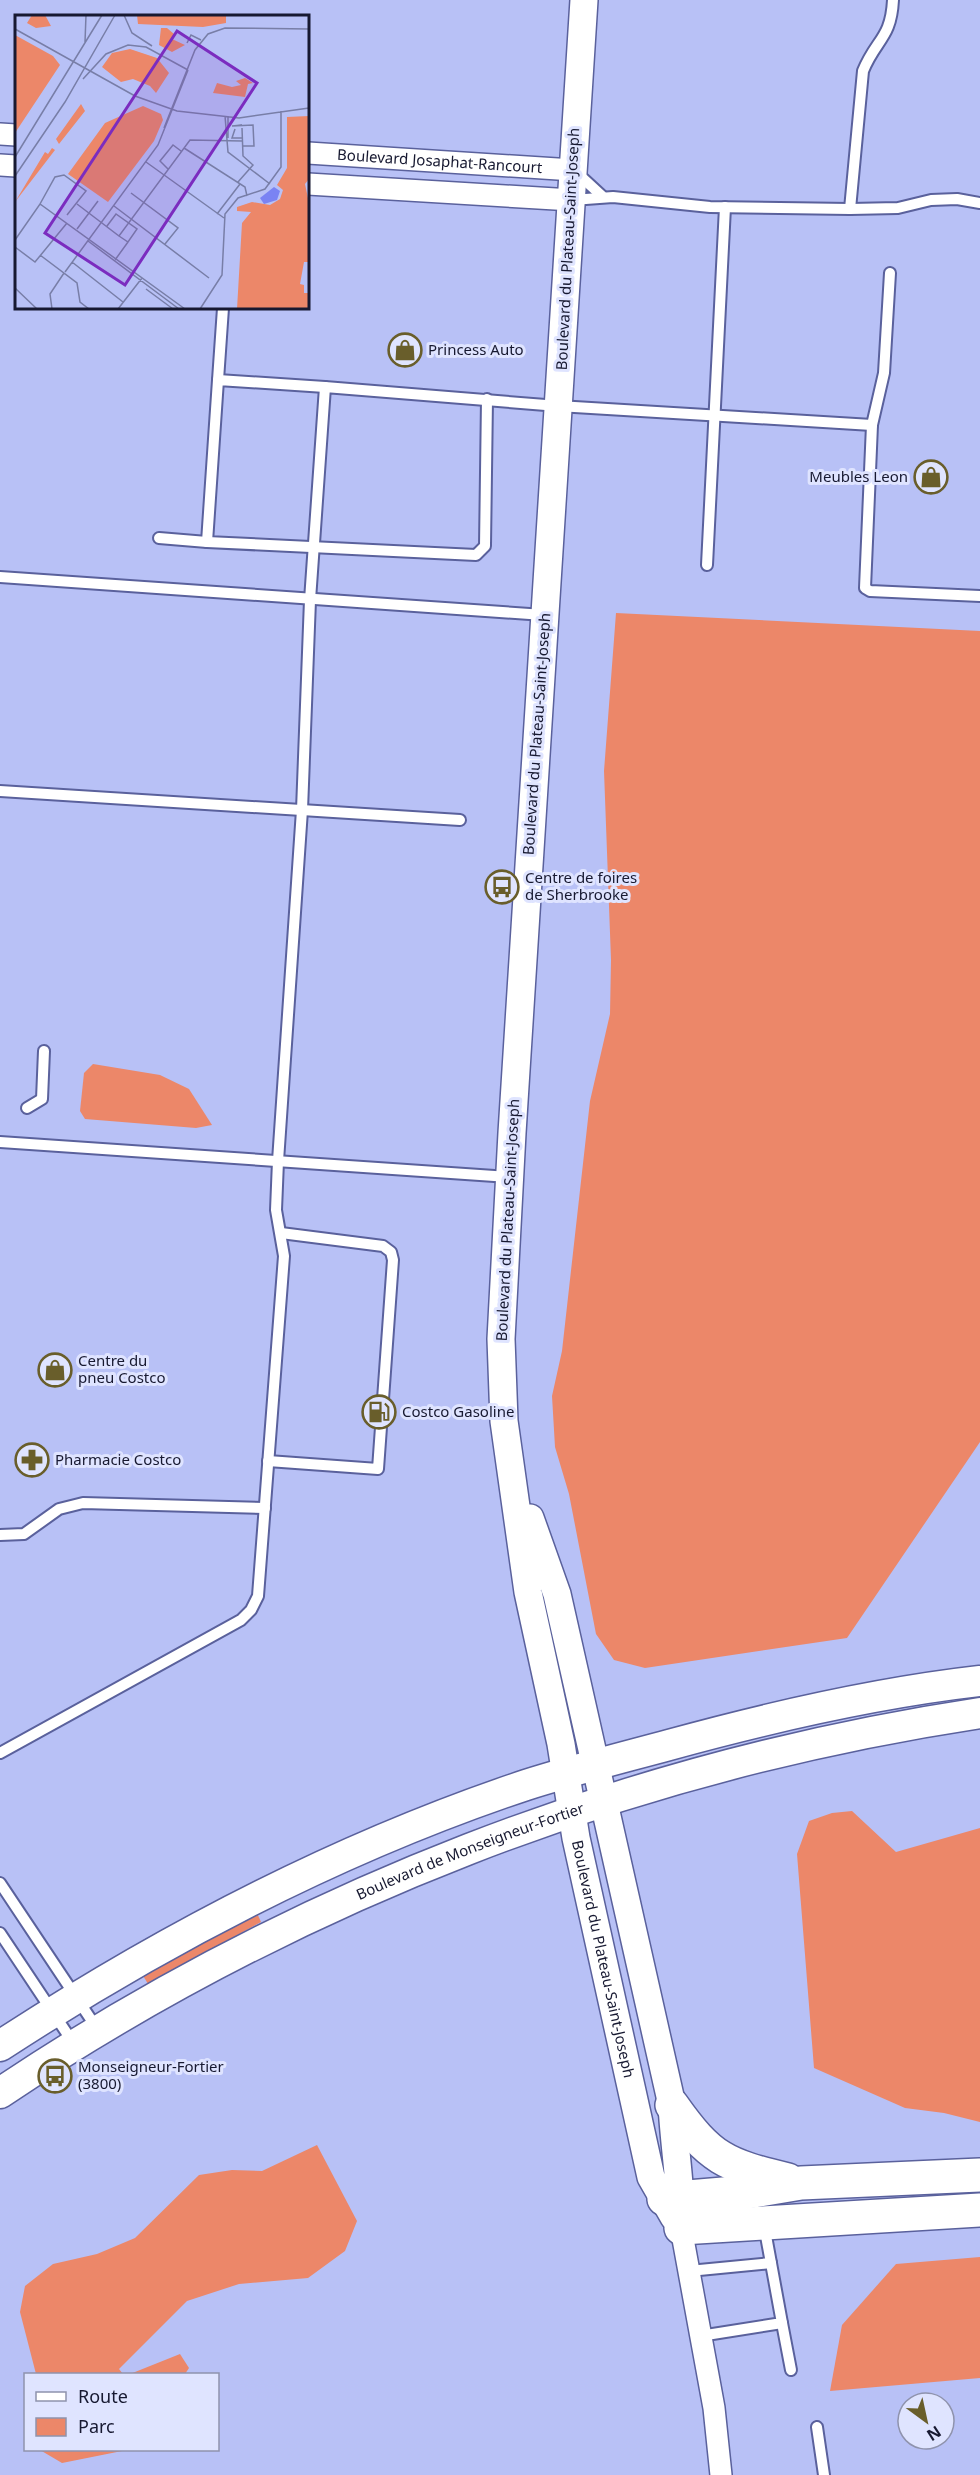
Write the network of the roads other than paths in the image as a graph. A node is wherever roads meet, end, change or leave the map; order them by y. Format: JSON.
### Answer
{"nodes":[{"id":1,"x":584,"y":0,"type":"edge"},
{"id":2,"x":893,"y":0,"type":"edge"},
{"id":3,"x":0,"y":134,"type":"edge"},
{"id":4,"x":15,"y":135,"type":"edge"},
{"id":5,"x":309,"y":153,"type":"edge"},
{"id":6,"x":0,"y":165,"type":"edge"},
{"id":7,"x":15,"y":166,"type":"edge"},
{"id":8,"x":573,"y":170,"type":"junction"},
{"id":9,"x":309,"y":184,"type":"edge"},
{"id":10,"x":602,"y":196,"type":"junction"},
{"id":11,"x":572,"y":200,"type":"junction"},
{"id":12,"x":980,"y":203,"type":"edge"},
{"id":13,"x":725,"y":207,"type":"junction"},
{"id":14,"x":850,"y":208,"type":"junction"},
{"id":15,"x":890,"y":273,"type":"dead end"},
{"id":16,"x":223,"y":309,"type":"edge"},
{"id":17,"x":218,"y":380,"type":"junction"},
{"id":18,"x":325,"y":387,"type":"junction"},
{"id":19,"x":487,"y":399,"type":"junction"},
{"id":20,"x":558,"y":406,"type":"junction"},
{"id":21,"x":715,"y":415,"type":"junction"},
{"id":22,"x":872,"y":425,"type":"junction"},
{"id":23,"x":159,"y":538,"type":"dead end"},
{"id":24,"x":207,"y":542,"type":"junction"},
{"id":25,"x":314,"y":547,"type":"junction"},
{"id":26,"x":707,"y":565,"type":"dead end"},
{"id":27,"x":0,"y":577,"type":"edge"},
{"id":28,"x":980,"y":596,"type":"edge"},
{"id":29,"x":310,"y":600,"type":"junction"},
{"id":30,"x":544,"y":615,"type":"junction"},
{"id":31,"x":0,"y":790,"type":"edge"},
{"id":32,"x":302,"y":810,"type":"junction"},
{"id":33,"x":460,"y":820,"type":"dead end"},
{"id":34,"x":44,"y":1051,"type":"dead end"},
{"id":35,"x":27,"y":1108,"type":"dead end"},
{"id":36,"x":0,"y":1142,"type":"edge"},
{"id":37,"x":278,"y":1161,"type":"junction"},
{"id":38,"x":510,"y":1177,"type":"junction"},
{"id":39,"x":281,"y":1233,"type":"junction"},
{"id":40,"x":268,"y":1461,"type":"junction"},
{"id":41,"x":512,"y":1468,"type":"junction"},
{"id":42,"x":265,"y":1508,"type":"junction"},
{"id":43,"x":0,"y":1535,"type":"edge"},
{"id":44,"x":980,"y":1681,"type":"edge"},
{"id":45,"x":980,"y":1713,"type":"edge"},
{"id":46,"x":0,"y":1753,"type":"edge"},
{"id":47,"x":596,"y":1765,"type":"junction"},
{"id":48,"x":566,"y":1773,"type":"junction"},
{"id":49,"x":604,"y":1800,"type":"junction"},
{"id":50,"x":572,"y":1810,"type":"junction"},
{"id":51,"x":0,"y":1883,"type":"edge"},
{"id":52,"x":0,"y":1933,"type":"edge"},
{"id":53,"x":65,"y":2004,"type":"junction"},
{"id":54,"x":86,"y":2037,"type":"junction"},
{"id":55,"x":0,"y":2046,"type":"edge"},
{"id":56,"x":0,"y":2093,"type":"edge"},
{"id":57,"x":672,"y":2105,"type":"junction"},
{"id":58,"x":980,"y":2175,"type":"edge"},
{"id":59,"x":801,"y":2183,"type":"junction"},
{"id":60,"x":675,"y":2208,"type":"junction"},
{"id":61,"x":980,"y":2210,"type":"edge"},
{"id":62,"x":763,"y":2221,"type":"junction"},
{"id":63,"x":771,"y":2263,"type":"junction"},
{"id":64,"x":689,"y":2271,"type":"junction"},
{"id":65,"x":782,"y":2323,"type":"junction"},
{"id":66,"x":700,"y":2336,"type":"junction"},
{"id":67,"x":791,"y":2370,"type":"dead end"},
{"id":68,"x":817,"y":2427,"type":"dead end"},
{"id":69,"x":721,"y":2475,"type":"edge"},
{"id":70,"x":824,"y":2475,"type":"edge"}],
"edges":[{"from":1,"to":8,"type":"street","name":"Boulevard du Plateau-Saint-Joseph"},
{"from":2,"to":14,"type":"lane"},
{"from":3,"to":4,"type":"street"},
{"from":5,"to":8,"type":"street","name":"Boulevard Josaphat-Rancourt"},
{"from":6,"to":7,"type":"street"},
{"from":8,"to":10,"type":"lane"},
{"from":8,"to":11,"type":"street","name":"Boulevard du Plateau-Saint-Joseph"},
{"from":9,"to":11,"type":"street","name":"Boulevard Josaphat-Rancourt"},
{"from":10,"to":11,"type":"lane"},
{"from":10,"to":13,"type":"lane"},
{"from":11,"to":20,"type":"street","name":"Boulevard du Plateau-Saint-Joseph"},
{"from":12,"to":14,"type":"lane"},
{"from":13,"to":14,"type":"lane"},
{"from":13,"to":21,"type":"lane"},
{"from":15,"to":22,"type":"lane"},
{"from":16,"to":17,"type":"lane"},
{"from":17,"to":18,"type":"lane"},
{"from":17,"to":24,"type":"lane"},
{"from":18,"to":19,"type":"lane"},
{"from":18,"to":25,"type":"lane"},
{"from":19,"to":20,"type":"lane"},
{"from":19,"to":25,"type":"lane"},
{"from":20,"to":21,"type":"lane"},
{"from":20,"to":30,"type":"street","name":"Boulevard du Plateau-Saint-Joseph"},
{"from":21,"to":22,"type":"lane"},
{"from":21,"to":26,"type":"lane"},
{"from":22,"to":28,"type":"lane"},
{"from":23,"to":24,"type":"lane"},
{"from":24,"to":25,"type":"lane"},
{"from":25,"to":29,"type":"lane"},
{"from":27,"to":29,"type":"lane"},
{"from":29,"to":30,"type":"lane"},
{"from":29,"to":32,"type":"lane"},
{"from":30,"to":38,"type":"street","name":"Boulevard du Plateau-Saint-Joseph"},
{"from":31,"to":32,"type":"lane"},
{"from":32,"to":33,"type":"lane"},
{"from":32,"to":37,"type":"lane"},
{"from":34,"to":35,"type":"lane"},
{"from":36,"to":37,"type":"lane"},
{"from":37,"to":38,"type":"lane"},
{"from":37,"to":39,"type":"lane"},
{"from":38,"to":41,"type":"street","name":"Boulevard du Plateau-Saint-Joseph"},
{"from":39,"to":40,"type":"lane"},
{"from":39,"to":40,"type":"lane"},
{"from":40,"to":42,"type":"lane"},
{"from":41,"to":47,"type":"street","name":"Boulevard du Plateau-Saint-Joseph"},
{"from":41,"to":48,"type":"street","name":"Boulevard du Plateau-Saint-Joseph"},
{"from":42,"to":43,"type":"lane"},
{"from":42,"to":46,"type":"lane"},
{"from":44,"to":47,"type":"main road"},
{"from":45,"to":49,"type":"main road","name":"Boulevard de Monseigneur-Fortier"},
{"from":47,"to":48,"type":"main road"},
{"from":47,"to":49,"type":"street","name":"Boulevard du Plateau-Saint-Joseph"},
{"from":48,"to":50,"type":"street","name":"Boulevard du Plateau-Saint-Joseph"},
{"from":48,"to":53,"type":"main road"},
{"from":49,"to":50,"type":"main road","name":"Boulevard de Monseigneur-Fortier"},
{"from":49,"to":57,"type":"street","name":"Boulevard du Plateau-Saint-Joseph"},
{"from":50,"to":54,"type":"main road","name":"Boulevard de Monseigneur-Fortier"},
{"from":50,"to":60,"type":"street","name":"Boulevard du Plateau-Saint-Joseph"},
{"from":51,"to":53,"type":"lane"},
{"from":52,"to":53,"type":"lane"},
{"from":53,"to":54,"type":"lane"},
{"from":53,"to":54,"type":"lane"},
{"from":53,"to":55,"type":"main road"},
{"from":54,"to":56,"type":"main road","name":"Boulevard de Monseigneur-Fortier"},
{"from":57,"to":59,"type":"highway"},
{"from":57,"to":60,"type":"street","name":"Boulevard du Plateau-Saint-Joseph"},
{"from":58,"to":59,"type":"highway"},
{"from":59,"to":60,"type":"highway"},
{"from":60,"to":62,"type":"highway"},
{"from":60,"to":64,"type":"street","name":"Boulevard du Plateau-Saint-Joseph"},
{"from":61,"to":62,"type":"highway"},
{"from":62,"to":63,"type":"lane"},
{"from":63,"to":64,"type":"lane"},
{"from":63,"to":65,"type":"lane"},
{"from":64,"to":66,"type":"street","name":"Boulevard du Plateau-Saint-Joseph"},
{"from":65,"to":66,"type":"lane"},
{"from":65,"to":67,"type":"lane"},
{"from":66,"to":69,"type":"street","name":"Boulevard du Plateau-Saint-Joseph"},
{"from":68,"to":70,"type":"lane"}]}
